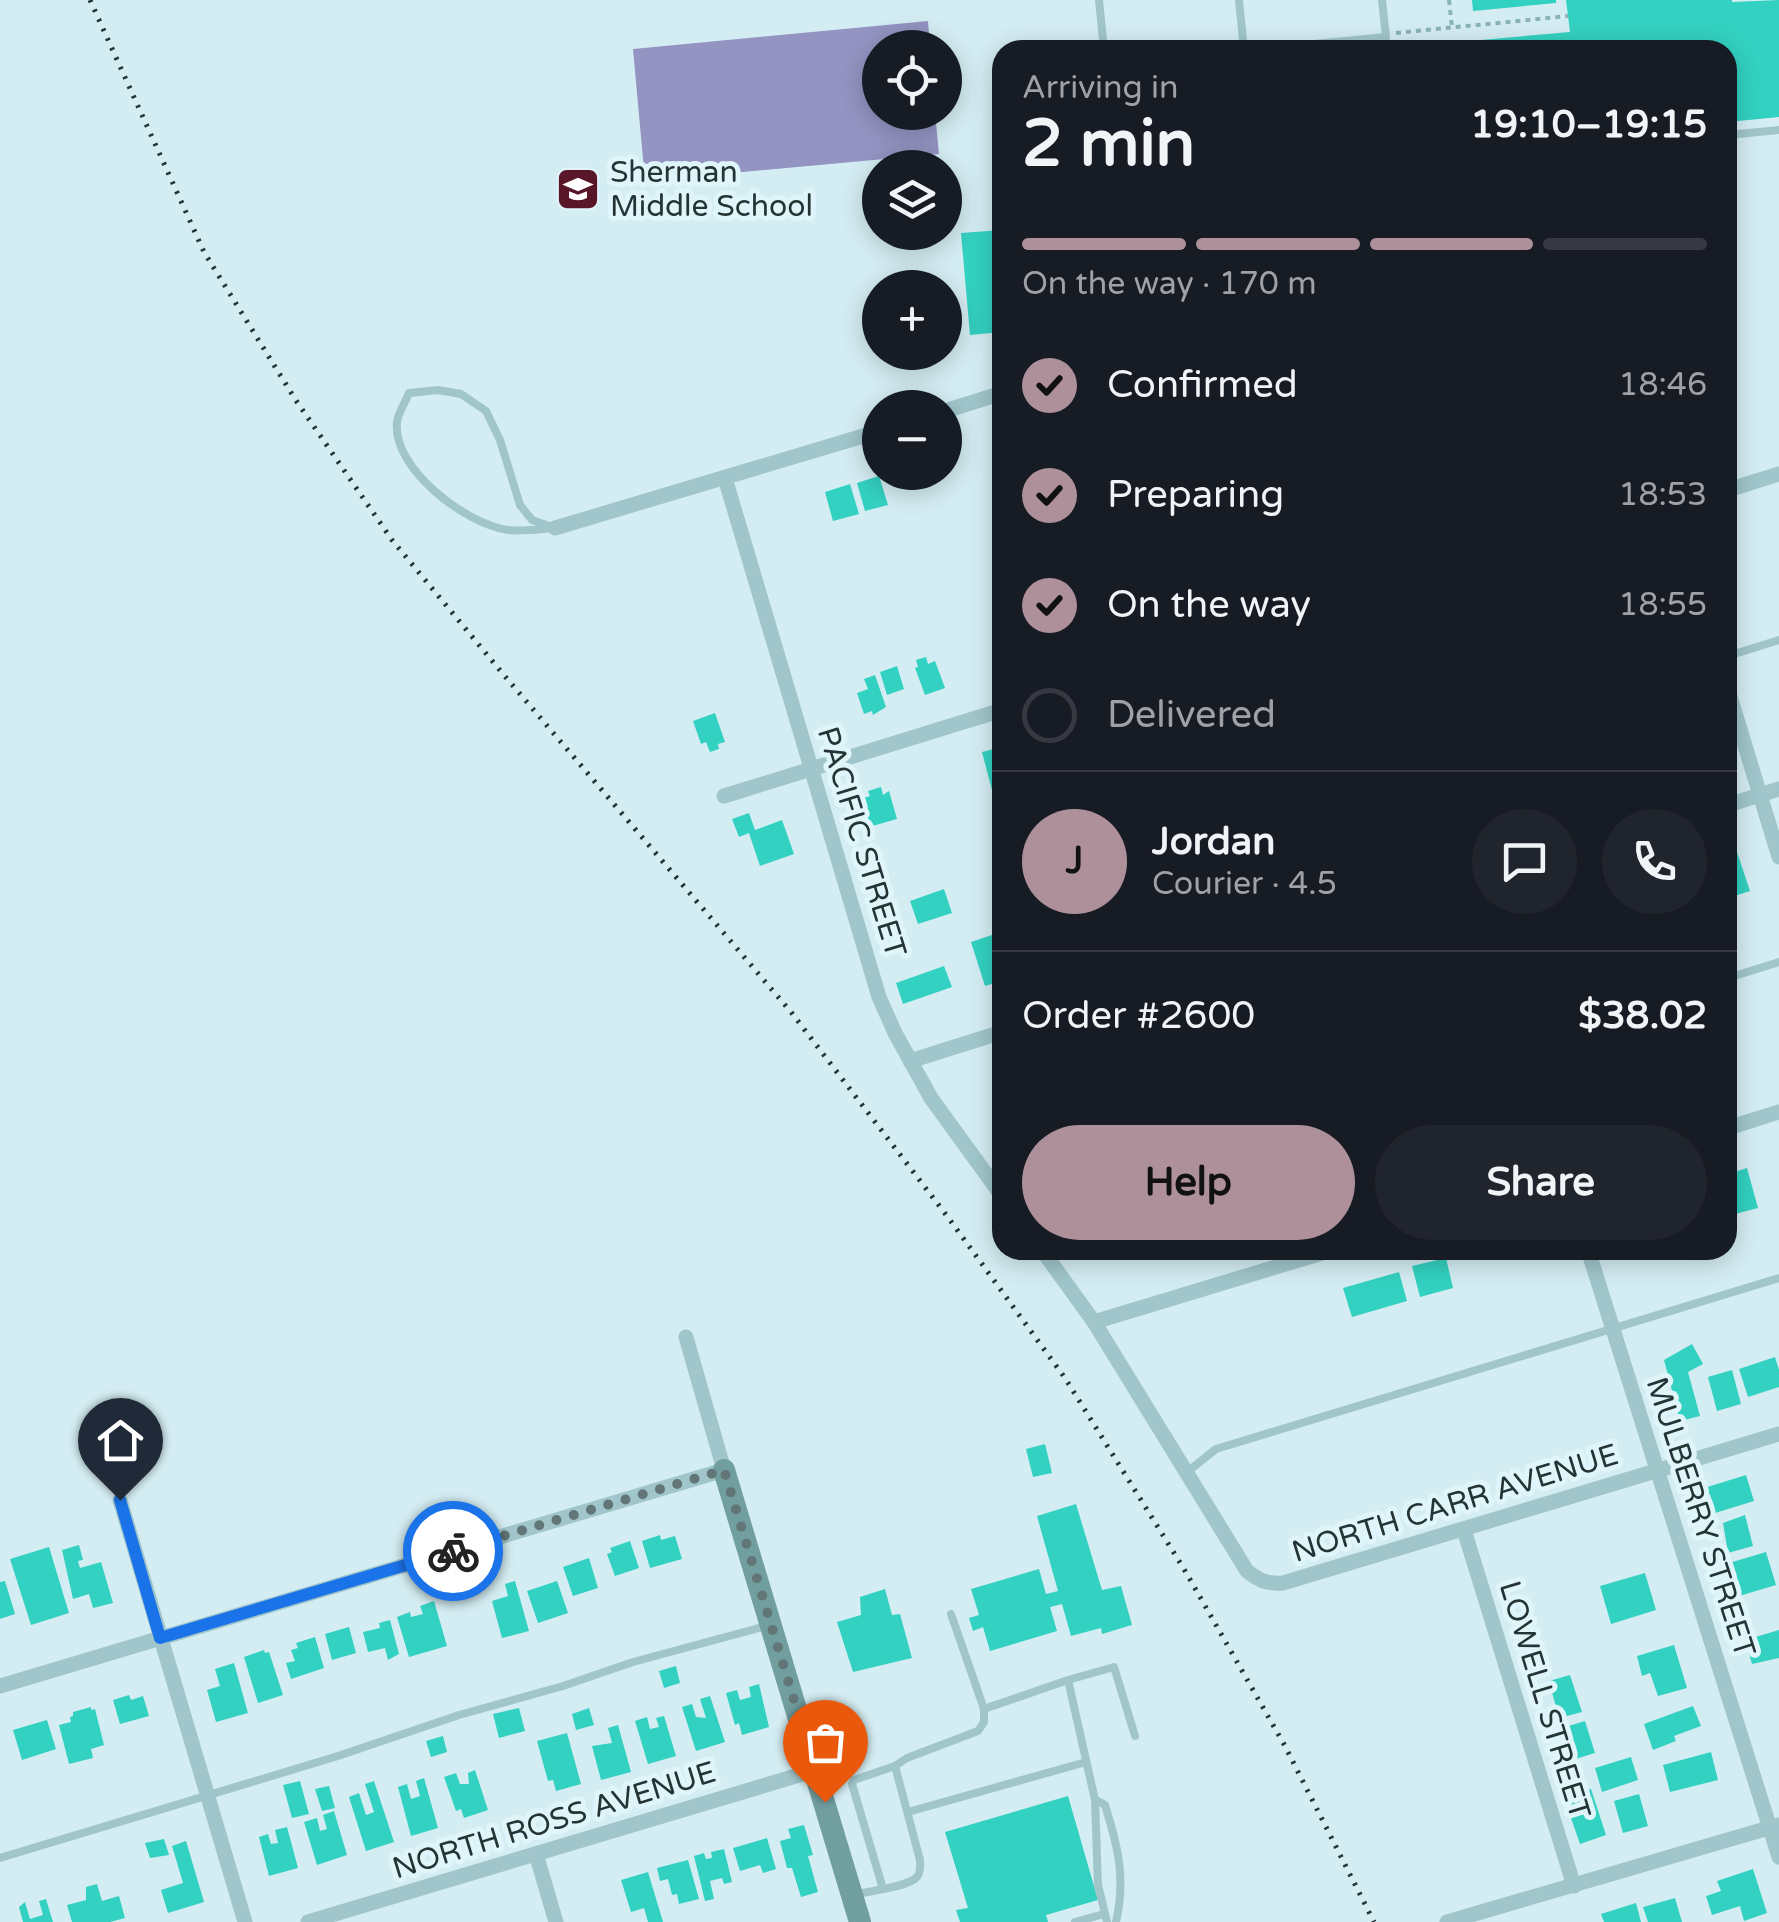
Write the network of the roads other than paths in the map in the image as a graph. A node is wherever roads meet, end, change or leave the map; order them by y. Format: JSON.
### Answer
{"nodes":[{"id":1,"x":1099,"y":0,"type":"edge"},
{"id":2,"x":1239,"y":0,"type":"edge"},
{"id":3,"x":1382,"y":0,"type":"edge"},
{"id":4,"x":1103,"y":40,"type":"edge"},
{"id":5,"x":1243,"y":40,"type":"edge"},
{"id":6,"x":1355,"y":40,"type":"edge"},
{"id":7,"x":1779,"y":130,"type":"edge"},
{"id":8,"x":1737,"y":134,"type":"edge"},
{"id":9,"x":992,"y":396,"type":"edge"},
{"id":10,"x":962,"y":406,"type":"edge"},
{"id":11,"x":862,"y":436,"type":"edge"},
{"id":12,"x":1779,"y":474,"type":"edge"},
{"id":13,"x":725,"y":478,"type":"junction"},
{"id":14,"x":1737,"y":487,"type":"edge"},
{"id":15,"x":555,"y":528,"type":"junction"},
{"id":16,"x":1779,"y":640,"type":"edge"},
{"id":17,"x":1737,"y":653,"type":"edge"},
{"id":18,"x":992,"y":713,"type":"edge"},
{"id":19,"x":1737,"y":718,"type":"edge"},
{"id":20,"x":812,"y":769,"type":"junction"},
{"id":21,"x":1779,"y":789,"type":"edge"},
{"id":22,"x":1761,"y":794,"type":"junction"},
{"id":23,"x":724,"y":796,"type":"dead end"},
{"id":24,"x":1737,"y":802,"type":"edge"},
{"id":25,"x":1779,"y":857,"type":"edge"},
{"id":26,"x":1779,"y":962,"type":"edge"},
{"id":27,"x":1737,"y":975,"type":"edge"},
{"id":28,"x":992,"y":1035,"type":"edge"},
{"id":29,"x":910,"y":1061,"type":"junction"},
{"id":30,"x":1779,"y":1112,"type":"edge"},
{"id":31,"x":1737,"y":1125,"type":"edge"},
{"id":32,"x":992,"y":1182,"type":"edge"},
{"id":33,"x":1049,"y":1260,"type":"edge"},
{"id":34,"x":1299,"y":1260,"type":"edge"},
{"id":35,"x":1591,"y":1260,"type":"edge"},
{"id":36,"x":1779,"y":1278,"type":"edge"},
{"id":37,"x":1094,"y":1322,"type":"junction"},
{"id":38,"x":1612,"y":1328,"type":"junction"},
{"id":39,"x":686,"y":1337,"type":"dead end"},
{"id":40,"x":1779,"y":1434,"type":"edge"},
{"id":41,"x":724,"y":1470,"type":"junction"},
{"id":42,"x":1657,"y":1471,"type":"junction"},
{"id":43,"x":1186,"y":1472,"type":"junction"},
{"id":44,"x":120,"y":1500,"type":"dead end"},
{"id":45,"x":1464,"y":1530,"type":"junction"},
{"id":46,"x":951,"y":1614,"type":"dead end"},
{"id":47,"x":772,"y":1624,"type":"junction"},
{"id":48,"x":160,"y":1638,"type":"junction"},
{"id":49,"x":1068,"y":1680,"type":"junction"},
{"id":50,"x":0,"y":1686,"type":"edge"},
{"id":51,"x":984,"y":1709,"type":"junction"},
{"id":52,"x":1135,"y":1736,"type":"dead end"},
{"id":53,"x":1086,"y":1762,"type":"junction"},
{"id":54,"x":896,"y":1766,"type":"junction"},
{"id":55,"x":816,"y":1770,"type":"junction"},
{"id":56,"x":207,"y":1795,"type":"junction"},
{"id":57,"x":1095,"y":1800,"type":"junction"},
{"id":58,"x":908,"y":1812,"type":"junction"},
{"id":59,"x":1775,"y":1826,"type":"edge"},
{"id":60,"x":536,"y":1854,"type":"junction"},
{"id":61,"x":1779,"y":1857,"type":"edge"},
{"id":62,"x":0,"y":1858,"type":"edge"},
{"id":63,"x":1574,"y":1886,"type":"junction"},
{"id":64,"x":883,"y":1889,"type":"junction"},
{"id":65,"x":852,"y":1895,"type":"junction"},
{"id":66,"x":1105,"y":1918,"type":"edge"},
{"id":67,"x":245,"y":1922,"type":"edge"},
{"id":68,"x":308,"y":1922,"type":"edge"},
{"id":69,"x":556,"y":1922,"type":"edge"},
{"id":70,"x":860,"y":1922,"type":"edge"},
{"id":71,"x":1076,"y":1922,"type":"edge"},
{"id":72,"x":1116,"y":1922,"type":"edge"},
{"id":73,"x":1448,"y":1922,"type":"edge"}],
"edges":[{"from":1,"to":4,"type":"lane"},
{"from":2,"to":5,"type":"lane"},
{"from":3,"to":6,"type":"lane"},
{"from":7,"to":8,"type":"lane"},
{"from":9,"to":10,"type":"street"},
{"from":11,"to":13,"type":"street"},
{"from":12,"to":14,"type":"street"},
{"from":13,"to":15,"type":"street"},
{"from":13,"to":20,"type":"street","name":"PACIFIC STREET"},
{"from":15,"to":15,"type":"lane"},
{"from":16,"to":17,"type":"lane"},
{"from":18,"to":20,"type":"street"},
{"from":19,"to":22,"type":"street"},
{"from":20,"to":23,"type":"street"},
{"from":20,"to":29,"type":"street","name":"PACIFIC STREET"},
{"from":21,"to":22,"type":"street"},
{"from":22,"to":24,"type":"street"},
{"from":22,"to":25,"type":"street"},
{"from":26,"to":27,"type":"lane"},
{"from":28,"to":29,"type":"street"},
{"from":29,"to":32,"type":"street","name":"PACIFIC STREET"},
{"from":30,"to":31,"type":"street"},
{"from":33,"to":37,"type":"street"},
{"from":34,"to":37,"type":"street"},
{"from":35,"to":38,"type":"street","name":"MULBERRY STREET"},
{"from":36,"to":38,"type":"lane"},
{"from":37,"to":43,"type":"street"},
{"from":38,"to":42,"type":"street","name":"MULBERRY STREET"},
{"from":38,"to":43,"type":"lane"},
{"from":39,"to":41,"type":"street"},
{"from":40,"to":42,"type":"street","name":"NORTH CARR AVENUE"},
{"from":41,"to":47,"type":"street"},
{"from":41,"to":48,"type":"street"},
{"from":42,"to":45,"type":"street","name":"NORTH CARR AVENUE"},
{"from":42,"to":59,"type":"street","name":"MULBERRY STREET"},
{"from":43,"to":45,"type":"street","name":"NORTH CARR AVENUE"},
{"from":44,"to":48,"type":"street"},
{"from":45,"to":63,"type":"street","name":"LOWELL STREET"},
{"from":46,"to":51,"type":"lane"},
{"from":47,"to":55,"type":"street"},
{"from":47,"to":56,"type":"lane"},
{"from":48,"to":50,"type":"street"},
{"from":48,"to":56,"type":"street"},
{"from":49,"to":51,"type":"lane"},
{"from":49,"to":52,"type":"lane"},
{"from":49,"to":53,"type":"lane"},
{"from":51,"to":54,"type":"lane"},
{"from":53,"to":57,"type":"lane"},
{"from":53,"to":58,"type":"lane"},
{"from":54,"to":58,"type":"lane"},
{"from":54,"to":64,"type":"lane"},
{"from":55,"to":60,"type":"street","name":"NORTH ROSS AVENUE"},
{"from":55,"to":65,"type":"street"},
{"from":56,"to":62,"type":"lane"},
{"from":56,"to":67,"type":"street"},
{"from":57,"to":66,"type":"lane"},
{"from":57,"to":72,"type":"lane"},
{"from":58,"to":64,"type":"lane"},
{"from":59,"to":61,"type":"street","name":"MULBERRY STREET"},
{"from":59,"to":63,"type":"street"},
{"from":60,"to":68,"type":"street","name":"NORTH ROSS AVENUE"},
{"from":60,"to":69,"type":"street"},
{"from":63,"to":73,"type":"street"},
{"from":64,"to":65,"type":"lane"},
{"from":65,"to":70,"type":"street"},
{"from":66,"to":71,"type":"lane"}]}
